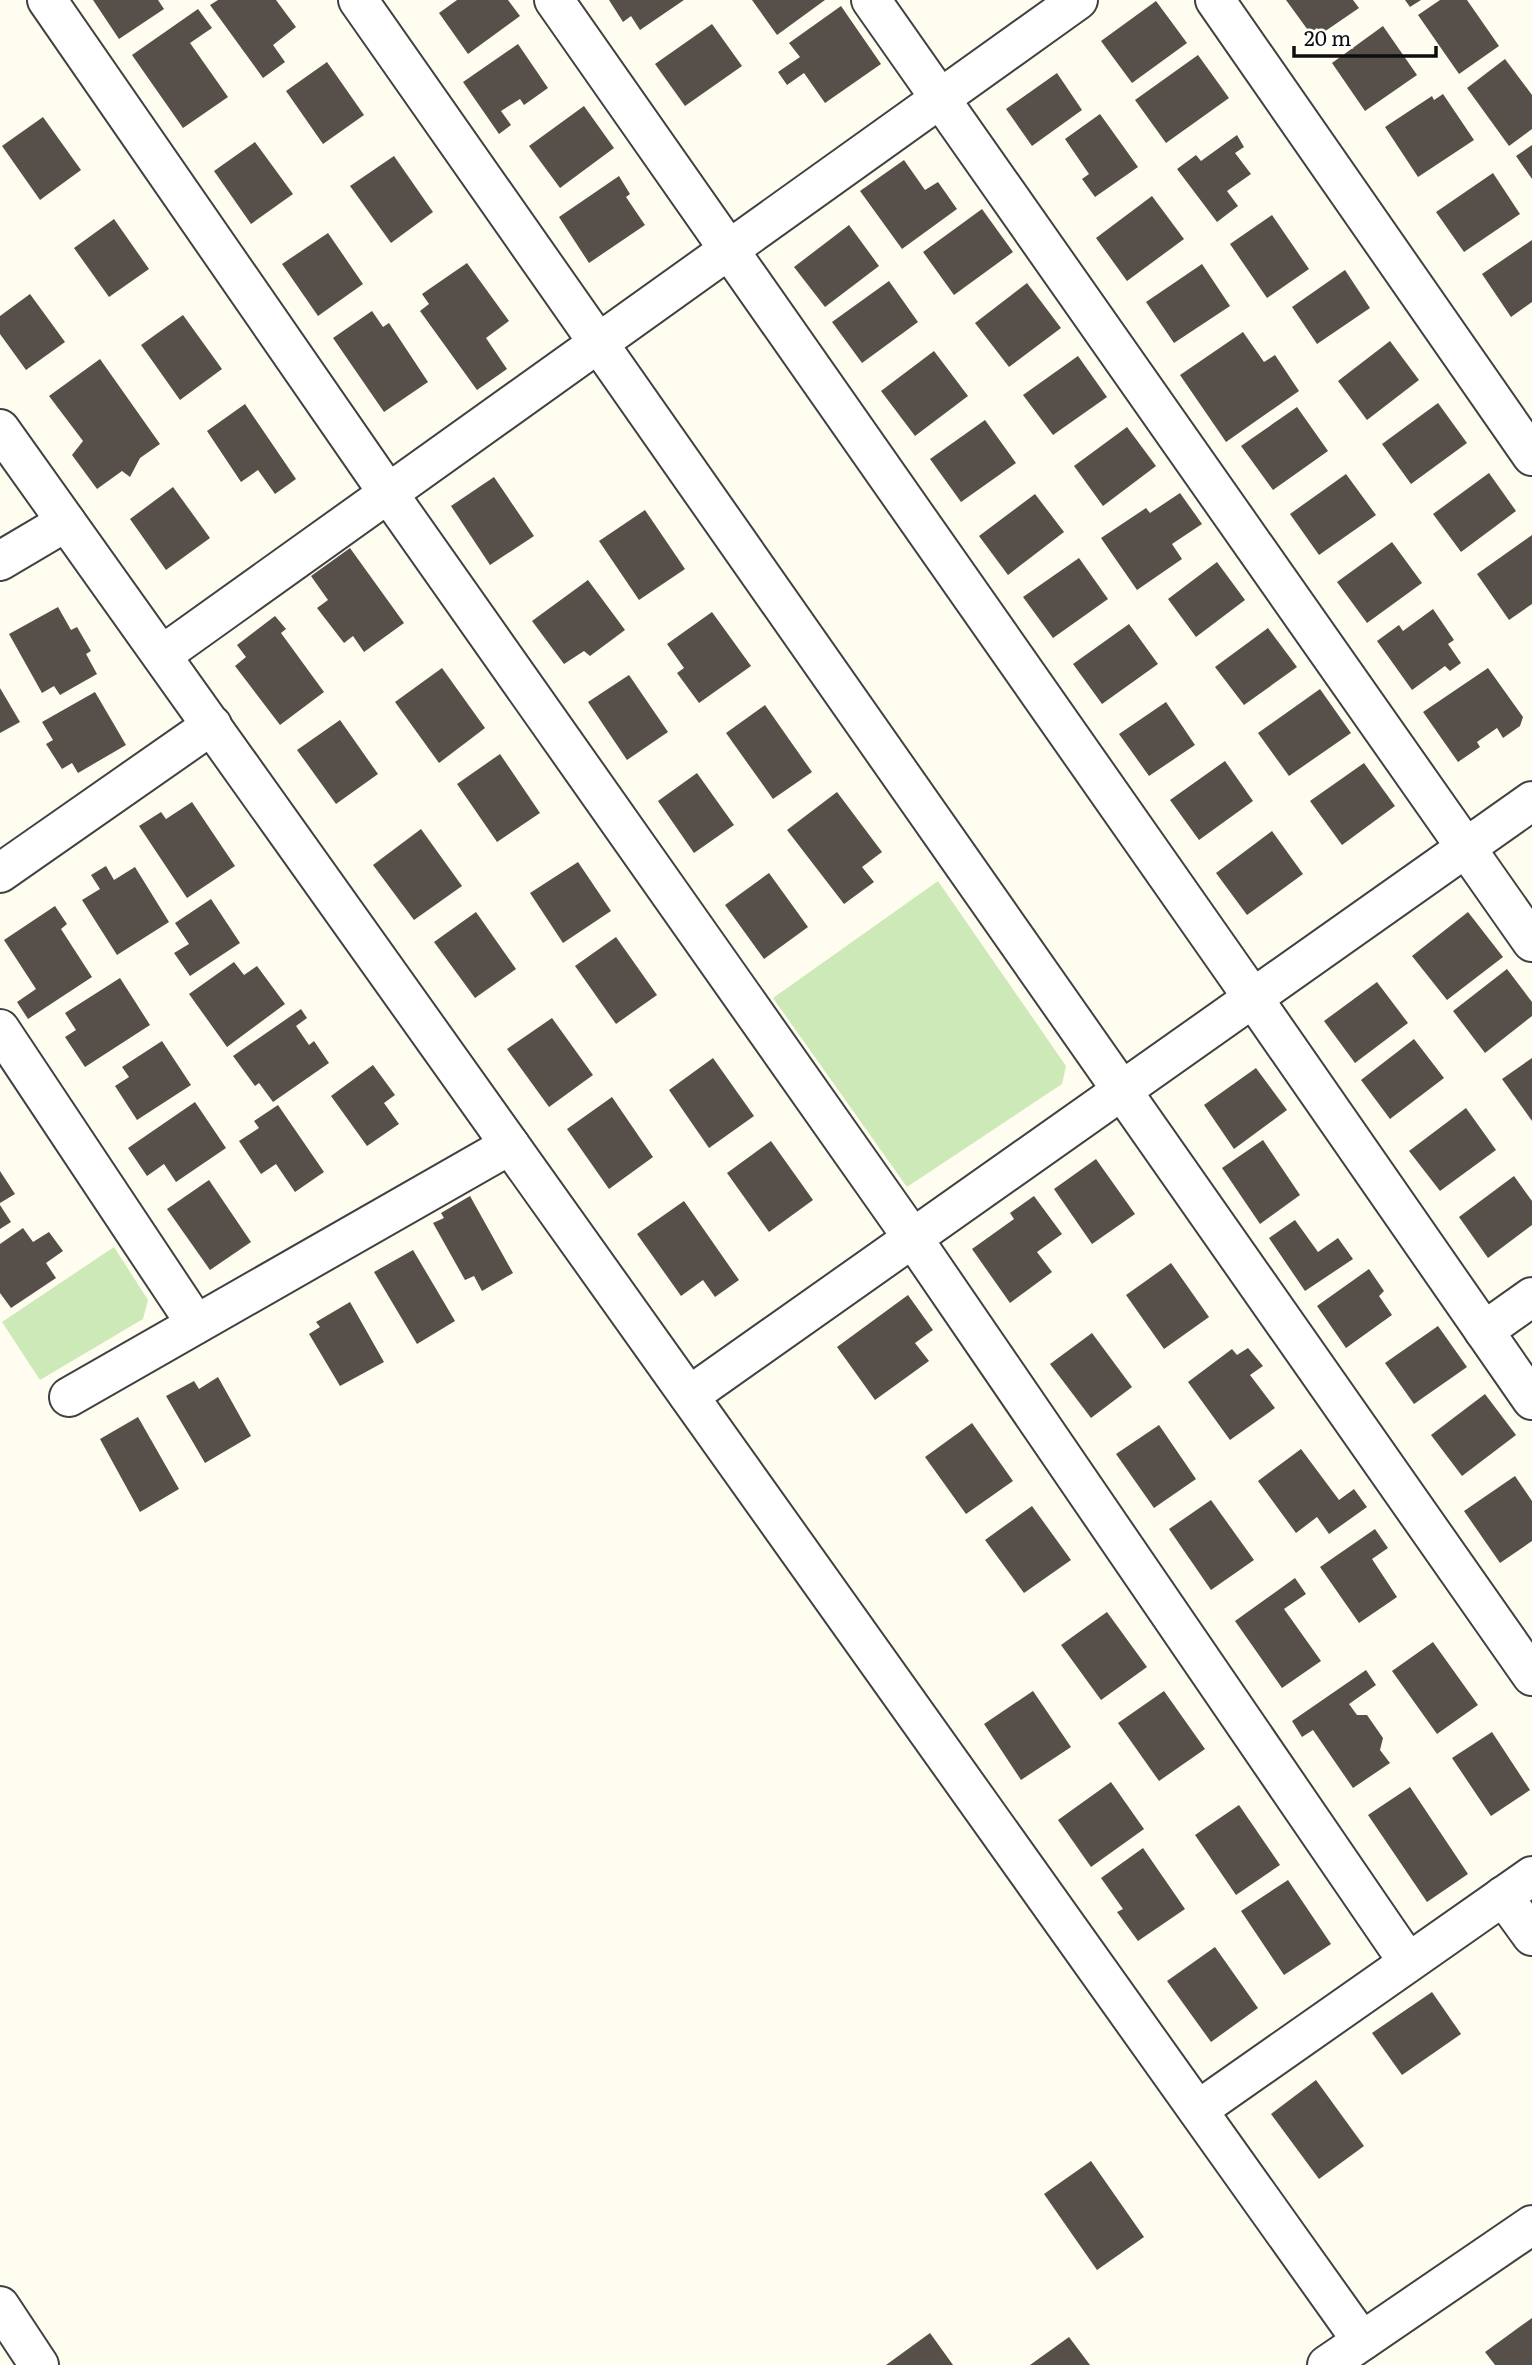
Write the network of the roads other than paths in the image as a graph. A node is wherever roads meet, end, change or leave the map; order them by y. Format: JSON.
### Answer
{"nodes":[{"id":1,"x":47,"y":0,"type":"edge"},
{"id":2,"x":358,"y":0,"type":"edge"},
{"id":3,"x":554,"y":0,"type":"edge"},
{"id":4,"x":871,"y":0,"type":"edge"},
{"id":5,"x":1078,"y":0,"type":"edge"},
{"id":6,"x":1215,"y":0,"type":"edge"},
{"id":7,"x":942,"y":98,"type":"junction"},
{"id":8,"x":728,"y":250,"type":"junction"},
{"id":9,"x":599,"y":343,"type":"junction"},
{"id":10,"x":0,"y":429,"type":"edge"},
{"id":11,"x":1532,"y":456,"type":"edge"},
{"id":12,"x":388,"y":493,"type":"junction"},
{"id":13,"x":66,"y":522,"type":"junction"},
{"id":14,"x":0,"y":561,"type":"edge"},
{"id":15,"x":162,"y":655,"type":"junction"},
{"id":16,"x":212,"y":726,"type":"junction"},
{"id":17,"x":1532,"y":801,"type":"edge"},
{"id":18,"x":1466,"y":848,"type":"junction"},
{"id":19,"x":0,"y":873,"type":"edge"},
{"id":20,"x":1532,"y":942,"type":"edge"},
{"id":21,"x":1253,"y":998,"type":"junction"},
{"id":22,"x":0,"y":1029,"type":"edge"},
{"id":23,"x":1122,"y":1091,"type":"junction"},
{"id":24,"x":510,"y":1145,"type":"junction"},
{"id":25,"x":912,"y":1237,"type":"junction"},
{"id":26,"x":1532,"y":1297,"type":"edge"},
{"id":27,"x":197,"y":1324,"type":"junction"},
{"id":28,"x":1484,"y":1331,"type":"junction"},
{"id":29,"x":689,"y":1396,"type":"junction"},
{"id":30,"x":69,"y":1397,"type":"dead end"},
{"id":31,"x":1532,"y":1400,"type":"edge"},
{"id":32,"x":1532,"y":1676,"type":"edge"},
{"id":33,"x":1517,"y":1886,"type":"edge"},
{"id":34,"x":1532,"y":1936,"type":"edge"},
{"id":35,"x":1408,"y":1962,"type":"junction"},
{"id":36,"x":1198,"y":2110,"type":"junction"},
{"id":37,"x":1532,"y":2225,"type":"edge"},
{"id":38,"x":0,"y":2306,"type":"edge"},
{"id":39,"x":1362,"y":2341,"type":"junction"},
{"id":40,"x":39,"y":2365,"type":"edge"},
{"id":41,"x":1327,"y":2365,"type":"edge"}],
"edges":[{"from":1,"to":12,"type":"street"},
{"from":2,"to":9,"type":"street"},
{"from":3,"to":8,"type":"street"},
{"from":4,"to":7,"type":"street"},
{"from":5,"to":7,"type":"street"},
{"from":6,"to":11,"type":"street"},
{"from":7,"to":8,"type":"street"},
{"from":7,"to":18,"type":"street"},
{"from":8,"to":9,"type":"street"},
{"from":8,"to":21,"type":"street"},
{"from":9,"to":12,"type":"street"},
{"from":9,"to":23,"type":"street"},
{"from":10,"to":13,"type":"street"},
{"from":12,"to":15,"type":"street"},
{"from":12,"to":25,"type":"street"},
{"from":13,"to":14,"type":"street"},
{"from":13,"to":15,"type":"street"},
{"from":15,"to":16,"type":"street"},
{"from":16,"to":19,"type":"street"},
{"from":16,"to":24,"type":"street"},
{"from":17,"to":18,"type":"street"},
{"from":18,"to":20,"type":"street"},
{"from":18,"to":21,"type":"street"},
{"from":21,"to":23,"type":"street"},
{"from":21,"to":28,"type":"street"},
{"from":22,"to":27,"type":"street"},
{"from":23,"to":25,"type":"street"},
{"from":23,"to":32,"type":"street"},
{"from":24,"to":27,"type":"street"},
{"from":24,"to":29,"type":"street"},
{"from":25,"to":29,"type":"street"},
{"from":25,"to":35,"type":"street"},
{"from":26,"to":28,"type":"street"},
{"from":27,"to":30,"type":"street"},
{"from":28,"to":31,"type":"street"},
{"from":29,"to":36,"type":"street"},
{"from":33,"to":34,"type":"street"},
{"from":33,"to":35,"type":"street"},
{"from":35,"to":36,"type":"street"},
{"from":36,"to":39,"type":"street"},
{"from":37,"to":39,"type":"street"},
{"from":38,"to":40,"type":"street"},
{"from":39,"to":41,"type":"street"}]}
